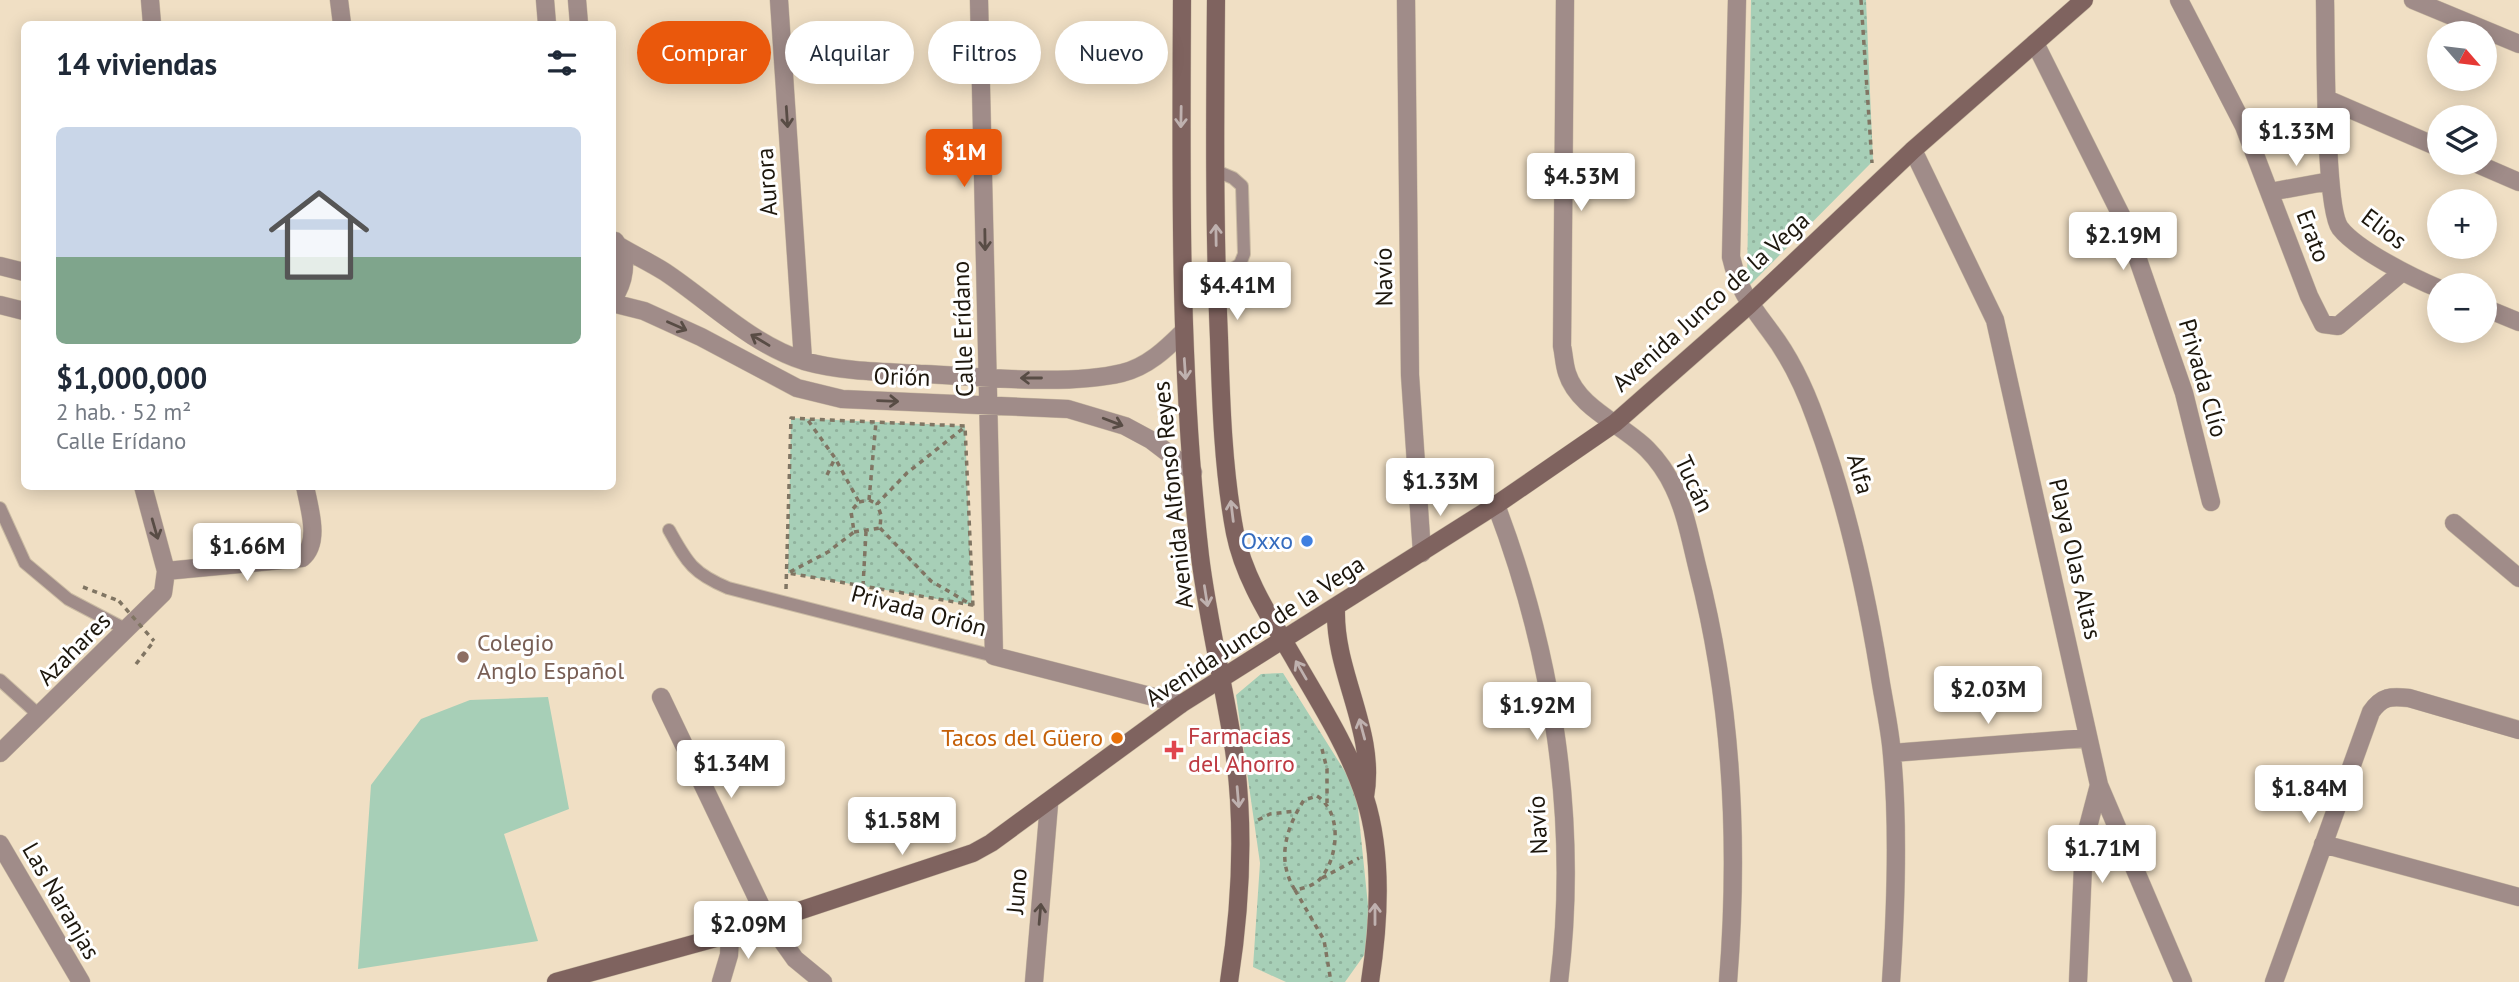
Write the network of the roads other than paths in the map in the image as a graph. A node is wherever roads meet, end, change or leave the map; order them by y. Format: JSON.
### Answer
{"nodes":[{"id":1,"x":150,"y":0,"type":"edge"},
{"id":2,"x":339,"y":0,"type":"edge"},
{"id":3,"x":545,"y":0,"type":"edge"},
{"id":4,"x":577,"y":0,"type":"edge"},
{"id":5,"x":779,"y":0,"type":"edge"},
{"id":6,"x":978,"y":0,"type":"edge"},
{"id":7,"x":1182,"y":0,"type":"edge"},
{"id":8,"x":1216,"y":0,"type":"edge"},
{"id":9,"x":1406,"y":0,"type":"edge"},
{"id":10,"x":1565,"y":0,"type":"edge"},
{"id":11,"x":1737,"y":0,"type":"edge"},
{"id":12,"x":2179,"y":0,"type":"edge"},
{"id":13,"x":2325,"y":0,"type":"edge"},
{"id":14,"x":2413,"y":0,"type":"edge"},
{"id":15,"x":2081,"y":1,"type":"edge"},
{"id":16,"x":152,"y":21,"type":"edge"},
{"id":17,"x":342,"y":21,"type":"edge"},
{"id":18,"x":547,"y":21,"type":"edge"},
{"id":19,"x":579,"y":21,"type":"edge"},
{"id":20,"x":2035,"y":43,"type":"junction"},
{"id":21,"x":2519,"y":44,"type":"edge"},
{"id":22,"x":2329,"y":100,"type":"junction"},
{"id":23,"x":2427,"y":142,"type":"edge"},
{"id":24,"x":1913,"y":150,"type":"junction"},
{"id":25,"x":1214,"y":170,"type":"junction"},
{"id":26,"x":2497,"y":172,"type":"edge"},
{"id":27,"x":2330,"y":181,"type":"junction"},
{"id":28,"x":2519,"y":182,"type":"edge"},
{"id":29,"x":2270,"y":192,"type":"junction"},
{"id":30,"x":616,"y":243,"type":"edge"},
{"id":31,"x":1,"y":262,"type":"edge"},
{"id":32,"x":21,"y":271,"type":"edge"},
{"id":33,"x":2401,"y":273,"type":"junction"},
{"id":34,"x":1217,"y":280,"type":"junction"},
{"id":35,"x":2427,"y":284,"type":"edge"},
{"id":36,"x":616,"y":296,"type":"edge"},
{"id":37,"x":616,"y":303,"type":"edge"},
{"id":38,"x":0,"y":305,"type":"edge"},
{"id":39,"x":1749,"y":305,"type":"junction"},
{"id":40,"x":21,"y":310,"type":"edge"},
{"id":41,"x":2497,"y":313,"type":"edge"},
{"id":42,"x":2519,"y":322,"type":"edge"},
{"id":43,"x":1183,"y":332,"type":"junction"},
{"id":44,"x":803,"y":360,"type":"junction"},
{"id":45,"x":988,"y":378,"type":"junction"},
{"id":46,"x":989,"y":405,"type":"junction"},
{"id":47,"x":1615,"y":423,"type":"junction"},
{"id":48,"x":1193,"y":472,"type":"junction"},
{"id":49,"x":144,"y":490,"type":"edge"},
{"id":50,"x":306,"y":490,"type":"edge"},
{"id":51,"x":2211,"y":502,"type":"dead end"},
{"id":52,"x":1496,"y":505,"type":"junction"},
{"id":53,"x":0,"y":508,"type":"edge"},
{"id":54,"x":2454,"y":523,"type":"dead end"},
{"id":55,"x":668,"y":530,"type":"dead end"},
{"id":56,"x":1422,"y":552,"type":"junction"},
{"id":57,"x":166,"y":571,"type":"junction"},
{"id":58,"x":2519,"y":578,"type":"edge"},
{"id":59,"x":1336,"y":609,"type":"junction"},
{"id":60,"x":127,"y":630,"type":"junction"},
{"id":61,"x":1284,"y":641,"type":"junction"},
{"id":62,"x":994,"y":656,"type":"junction"},
{"id":63,"x":0,"y":680,"type":"edge"},
{"id":64,"x":1221,"y":681,"type":"junction"},
{"id":65,"x":660,"y":697,"type":"dead end"},
{"id":66,"x":1181,"y":704,"type":"junction"},
{"id":67,"x":40,"y":716,"type":"junction"},
{"id":68,"x":2519,"y":730,"type":"edge"},
{"id":69,"x":2087,"y":738,"type":"junction"},
{"id":70,"x":0,"y":753,"type":"edge"},
{"id":71,"x":1892,"y":753,"type":"junction"},
{"id":72,"x":2099,"y":785,"type":"junction"},
{"id":73,"x":1365,"y":797,"type":"junction"},
{"id":74,"x":1049,"y":804,"type":"junction"},
{"id":75,"x":2323,"y":844,"type":"junction"},
{"id":76,"x":1,"y":851,"type":"edge"},
{"id":77,"x":2519,"y":898,"type":"edge"},
{"id":78,"x":768,"y":921,"type":"junction"},
{"id":79,"x":730,"y":934,"type":"junction"},
{"id":80,"x":81,"y":982,"type":"edge"},
{"id":81,"x":556,"y":982,"type":"edge"},
{"id":82,"x":722,"y":982,"type":"edge"},
{"id":83,"x":823,"y":982,"type":"edge"},
{"id":84,"x":1034,"y":982,"type":"edge"},
{"id":85,"x":1229,"y":982,"type":"edge"},
{"id":86,"x":1370,"y":982,"type":"edge"},
{"id":87,"x":1559,"y":982,"type":"edge"},
{"id":88,"x":1728,"y":982,"type":"edge"},
{"id":89,"x":1891,"y":982,"type":"edge"},
{"id":90,"x":2078,"y":982,"type":"edge"},
{"id":91,"x":2183,"y":982,"type":"edge"},
{"id":92,"x":2274,"y":982,"type":"edge"}],
"edges":[{"from":1,"to":16,"type":"street"},
{"from":2,"to":17,"type":"street"},
{"from":3,"to":18,"type":"street"},
{"from":4,"to":19,"type":"street"},
{"from":5,"to":44,"type":"street","name":"Aurora","one_way":true},
{"from":6,"to":45,"type":"street","name":"Calle Erídano","one_way":true},
{"from":7,"to":43,"type":"main road","name":"Avenida Alfonso Reyes","one_way":true},
{"from":8,"to":25,"type":"main road"},
{"from":9,"to":56,"type":"street","name":"Navío"},
{"from":10,"to":47,"type":"street","name":"Tucán"},
{"from":11,"to":39,"type":"street","name":"Alfa"},
{"from":12,"to":29,"type":"street","name":"Erato"},
{"from":13,"to":22,"type":"street"},
{"from":14,"to":21,"type":"street"},
{"from":15,"to":20,"type":"main road","name":"Avenida Junco de la Vega"},
{"from":20,"to":24,"type":"main road","name":"Avenida Junco de la Vega"},
{"from":20,"to":51,"type":"street","name":"Privada Clío"},
{"from":22,"to":23,"type":"street"},
{"from":22,"to":27,"type":"street"},
{"from":24,"to":39,"type":"main road","name":"Avenida Junco de la Vega"},
{"from":24,"to":69,"type":"street","name":"Playa Olas Altas"},
{"from":34,"to":25,"type":"main road","one_way":true},
{"from":25,"to":34,"type":"lane"},
{"from":26,"to":28,"type":"street"},
{"from":27,"to":29,"type":"street"},
{"from":27,"to":33,"type":"street","name":"Elios"},
{"from":29,"to":33,"type":"street","name":"Erato"},
{"from":30,"to":36,"type":"street"},
{"from":44,"to":30,"type":"street","name":"Orión","one_way":true},
{"from":31,"to":32,"type":"street"},
{"from":33,"to":35,"type":"street","name":"Elios"},
{"from":61,"to":34,"type":"main road","one_way":true},
{"from":37,"to":46,"type":"street","name":"Orión","one_way":true},
{"from":38,"to":40,"type":"street"},
{"from":39,"to":47,"type":"main road","name":"Avenida Junco de la Vega"},
{"from":39,"to":71,"type":"street","name":"Alfa"},
{"from":41,"to":42,"type":"street"},
{"from":43,"to":45,"type":"street","name":"Orión","one_way":true},
{"from":43,"to":48,"type":"main road","name":"Avenida Alfonso Reyes","one_way":true},
{"from":44,"to":45,"type":"street","name":"Orión"},
{"from":45,"to":46,"type":"street","name":"Calle Erídano"},
{"from":46,"to":48,"type":"street","name":"Orión","one_way":true},
{"from":46,"to":62,"type":"street","name":"Calle Erídano"},
{"from":47,"to":52,"type":"main road","name":"Avenida Junco de la Vega"},
{"from":47,"to":88,"type":"street","name":"Tucán"},
{"from":48,"to":64,"type":"main road","name":"Avenida Alfonso Reyes","one_way":true},
{"from":49,"to":57,"type":"street","one_way":true},
{"from":50,"to":57,"type":"street"},
{"from":52,"to":56,"type":"main road","name":"Avenida Junco de la Vega"},
{"from":52,"to":87,"type":"street","name":"Navío"},
{"from":53,"to":60,"type":"lane"},
{"from":54,"to":58,"type":"street"},
{"from":55,"to":62,"type":"lane","name":"Privada Orión"},
{"from":56,"to":59,"type":"main road","name":"Avenida Junco de la Vega"},
{"from":57,"to":60,"type":"street","name":"Azahares"},
{"from":59,"to":61,"type":"main road","name":"Avenida Junco de la Vega"},
{"from":73,"to":59,"type":"main road","one_way":true},
{"from":60,"to":67,"type":"street","name":"Azahares"},
{"from":61,"to":64,"type":"main road","name":"Avenida Junco de la Vega"},
{"from":73,"to":61,"type":"main road","one_way":true},
{"from":62,"to":66,"type":"street","name":"Privada Orión"},
{"from":63,"to":67,"type":"lane"},
{"from":64,"to":66,"type":"main road","name":"Avenida Junco de la Vega"},
{"from":64,"to":85,"type":"main road","name":"Avenida Alfonso Reyes","one_way":true},
{"from":65,"to":78,"type":"street"},
{"from":66,"to":74,"type":"main road","name":"Avenida Junco de la Vega"},
{"from":67,"to":70,"type":"street","name":"Azahares"},
{"from":68,"to":75,"type":"street"},
{"from":69,"to":71,"type":"street"},
{"from":69,"to":72,"type":"street","name":"Playa Olas Altas"},
{"from":71,"to":89,"type":"street","name":"Alfa"},
{"from":72,"to":90,"type":"street"},
{"from":72,"to":91,"type":"street","name":"Playa Olas Altas"},
{"from":86,"to":73,"type":"main road","one_way":true},
{"from":74,"to":78,"type":"main road","name":"Avenida Junco de la Vega"},
{"from":84,"to":74,"type":"street","name":"Juno","one_way":true},
{"from":75,"to":77,"type":"street"},
{"from":75,"to":92,"type":"street"},
{"from":76,"to":80,"type":"street","name":"Las Naranjas"},
{"from":78,"to":79,"type":"main road","name":"Avenida Junco de la Vega"},
{"from":78,"to":83,"type":"street"},
{"from":79,"to":81,"type":"main road","name":"Avenida Junco de la Vega"},
{"from":79,"to":82,"type":"street"}]}
